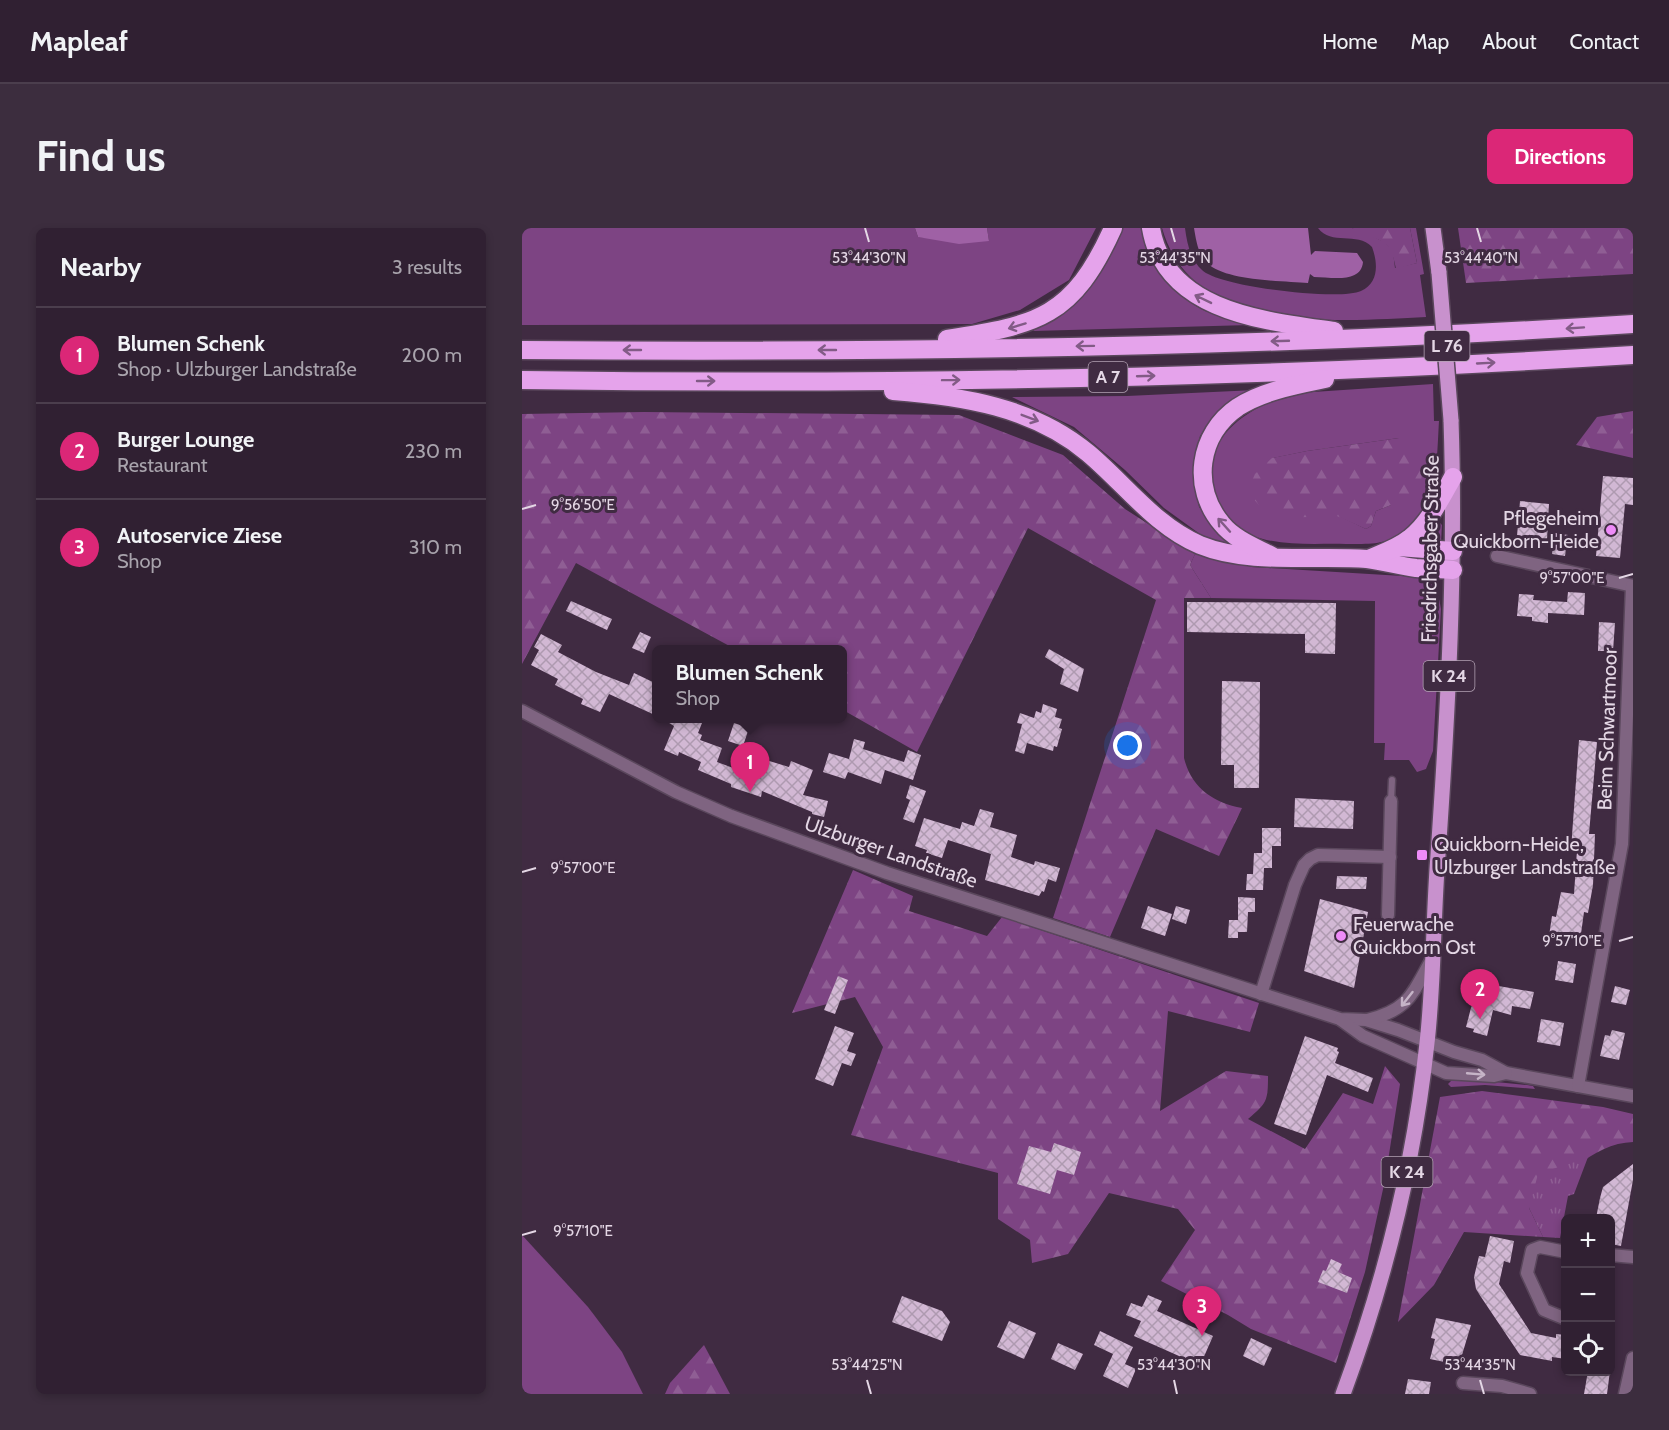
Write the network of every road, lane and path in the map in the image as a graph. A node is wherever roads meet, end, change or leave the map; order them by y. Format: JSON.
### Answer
{"nodes":[{"id":1,"x":1113,"y":228,"type":"edge"},
{"id":2,"x":1151,"y":228,"type":"edge"},
{"id":3,"x":1423,"y":228,"type":"edge"},
{"id":4,"x":1433,"y":228,"type":"edge"},
{"id":5,"x":1439,"y":271,"type":"junction"},
{"id":6,"x":1633,"y":324,"type":"edge"},
{"id":7,"x":1380,"y":338,"type":"junction"},
{"id":8,"x":522,"y":350,"type":"edge"},
{"id":9,"x":886,"y":350,"type":"junction"},
{"id":10,"x":1633,"y":355,"type":"edge"},
{"id":11,"x":1365,"y":369,"type":"junction"},
{"id":12,"x":522,"y":380,"type":"edge"},
{"id":13,"x":850,"y":381,"type":"junction"},
{"id":14,"x":1453,"y":477,"type":"junction"},
{"id":15,"x":1398,"y":547,"type":"junction"},
{"id":16,"x":1453,"y":551,"type":"junction"},
{"id":17,"x":1272,"y":556,"type":"junction"},
{"id":18,"x":1497,"y":556,"type":"dead end"},
{"id":19,"x":1368,"y":559,"type":"junction"},
{"id":20,"x":1453,"y":570,"type":"junction"},
{"id":21,"x":1632,"y":586,"type":"edge"},
{"id":22,"x":522,"y":711,"type":"edge"},
{"id":23,"x":1392,"y":780,"type":"dead end"},
{"id":24,"x":1391,"y":801,"type":"joint"},
{"id":25,"x":1390,"y":857,"type":"junction"},
{"id":26,"x":1388,"y":915,"type":"dead end"},
{"id":27,"x":1432,"y":958,"type":"junction"},
{"id":28,"x":1261,"y":994,"type":"junction"},
{"id":29,"x":1340,"y":1019,"type":"junction"},
{"id":30,"x":1366,"y":1020,"type":"junction"},
{"id":31,"x":1427,"y":1041,"type":"junction"},
{"id":32,"x":1424,"y":1065,"type":"junction"},
{"id":33,"x":1506,"y":1073,"type":"junction"},
{"id":34,"x":1578,"y":1086,"type":"junction"},
{"id":35,"x":1633,"y":1096,"type":"edge"},
{"id":36,"x":1561,"y":1251,"type":"edge"},
{"id":37,"x":1615,"y":1255,"type":"edge"},
{"id":38,"x":1633,"y":1257,"type":"edge"},
{"id":39,"x":1561,"y":1317,"type":"edge"},
{"id":40,"x":1633,"y":1358,"type":"edge"},
{"id":41,"x":1463,"y":1383,"type":"dead end"},
{"id":42,"x":1343,"y":1394,"type":"edge"},
{"id":43,"x":1530,"y":1394,"type":"edge"},
{"id":44,"x":1624,"y":1394,"type":"edge"}],
"edges":[{"from":1,"to":9,"type":"highway","one_way":true},
{"from":7,"to":2,"type":"highway","one_way":true},
{"from":3,"to":5,"type":"main road","name":"Friedrichsgaber Straße","number":"L 76"},
{"from":4,"to":5,"type":"main road","name":"Friedrichsgaber Straße","number":"L 76"},
{"from":5,"to":14,"type":"main road","name":"Friedrichsgaber Straße","number":"L 76","bridge":true},
{"from":6,"to":7,"type":"highway","number":"A 7","one_way":true},
{"from":7,"to":9,"type":"highway","number":"A 7","one_way":true},
{"from":9,"to":8,"type":"highway","number":"A 7","one_way":true},
{"from":11,"to":10,"type":"highway","number":"A 7","one_way":true},
{"from":13,"to":11,"type":"highway","number":"A 7","one_way":true},
{"from":17,"to":11,"type":"highway","one_way":true},
{"from":12,"to":13,"type":"highway","number":"A 7","one_way":true},
{"from":13,"to":17,"type":"highway","one_way":true},
{"from":14,"to":15,"type":"highway"},
{"from":14,"to":16,"type":"main road","name":"Friedrichsgaber Straße","number":"L 76"},
{"from":15,"to":16,"type":"highway"},
{"from":15,"to":19,"type":"highway"},
{"from":16,"to":20,"type":"main road","name":"Friedrichsgaber Straße","number":"L 76"},
{"from":17,"to":19,"type":"highway"},
{"from":18,"to":21,"type":"street"},
{"from":19,"to":20,"type":"highway"},
{"from":20,"to":27,"type":"main road","name":"Friedrichsgaber Straße","number":"K 24"},
{"from":21,"to":34,"type":"street","name":"Beim Schwartmoor"},
{"from":22,"to":28,"type":"street","name":"Ulzburger Landstraße"},
{"from":23,"to":24,"type":"lane"},
{"from":24,"to":25,"type":"street"},
{"from":25,"to":26,"type":"street"},
{"from":25,"to":28,"type":"street"},
{"from":27,"to":30,"type":"street","name":"Ulzburger Landstraße","one_way":true},
{"from":27,"to":31,"type":"main road","name":"Friedrichsgaber Straße","number":"K 24"},
{"from":28,"to":29,"type":"street","name":"Ulzburger Landstraße"},
{"from":29,"to":30,"type":"street","name":"Ulzburger Landstraße"},
{"from":29,"to":32,"type":"street","name":"Ulzburger Landstraße"},
{"from":30,"to":31,"type":"street","name":"Ulzburger Landstraße"},
{"from":31,"to":32,"type":"main road","name":"Friedrichsgaber Straße","number":"K 24"},
{"from":31,"to":33,"type":"street","name":"Ulzburger Landstraße"},
{"from":32,"to":33,"type":"street","name":"Ulzburger Landstraße","one_way":true},
{"from":32,"to":42,"type":"main road","name":"Friedrichsgaber Straße","number":"K 24"},
{"from":33,"to":34,"type":"street","name":"Ulzburger Landstraße"},
{"from":34,"to":35,"type":"street","name":"Ulzburger Landstraße"},
{"from":36,"to":39,"type":"street"},
{"from":37,"to":38,"type":"street"},
{"from":40,"to":44,"type":"street"},
{"from":41,"to":43,"type":"street"}]}
